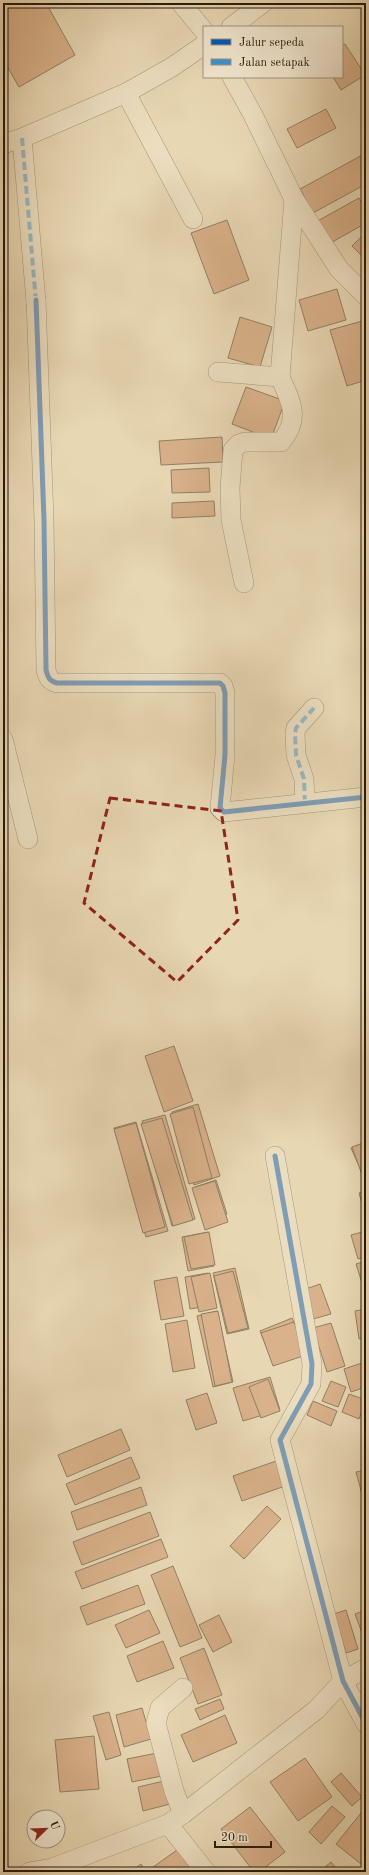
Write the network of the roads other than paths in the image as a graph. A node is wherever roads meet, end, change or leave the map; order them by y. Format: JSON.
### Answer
{"nodes":[{"id":1,"x":181,"y":3,"type":"edge"},
{"id":2,"x":263,"y":3,"type":"edge"},
{"id":3,"x":232,"y":26,"type":"edge"},
{"id":4,"x":203,"y":30,"type":"edge"},
{"id":5,"x":203,"y":46,"type":"edge"},
{"id":6,"x":233,"y":78,"type":"edge"},
{"id":7,"x":126,"y":93,"type":"junction"},
{"id":8,"x":22,"y":138,"type":"junction"},
{"id":9,"x":3,"y":144,"type":"edge"},
{"id":10,"x":294,"y":199,"type":"junction"},
{"id":11,"x":193,"y":219,"type":"dead end"},
{"id":12,"x":366,"y":296,"type":"edge"},
{"id":13,"x":218,"y":372,"type":"dead end"},
{"id":14,"x":280,"y":377,"type":"junction"},
{"id":15,"x":244,"y":583,"type":"dead end"},
{"id":16,"x":314,"y":708,"type":"dead end"},
{"id":17,"x":3,"y":739,"type":"edge"},
{"id":18,"x":366,"y":798,"type":"edge"},
{"id":19,"x":305,"y":803,"type":"junction"},
{"id":20,"x":28,"y":839,"type":"dead end"},
{"id":21,"x":275,"y":1156,"type":"dead end"},
{"id":22,"x":366,"y":1668,"type":"edge"},
{"id":23,"x":343,"y":1681,"type":"junction"},
{"id":24,"x":183,"y":1688,"type":"dead end"},
{"id":25,"x":366,"y":1724,"type":"edge"},
{"id":26,"x":175,"y":1819,"type":"junction"},
{"id":27,"x":29,"y":1872,"type":"edge"},
{"id":28,"x":206,"y":1872,"type":"edge"}],
"edges":[{"from":1,"to":4,"type":"street"},
{"from":2,"to":3,"type":"street"},
{"from":5,"to":7,"type":"street"},
{"from":6,"to":10,"type":"street"},
{"from":7,"to":8,"type":"street"},
{"from":7,"to":11,"type":"street"},
{"from":8,"to":9,"type":"street"},
{"from":8,"to":19,"type":"street"},
{"from":10,"to":12,"type":"street"},
{"from":10,"to":14,"type":"street"},
{"from":13,"to":14,"type":"street"},
{"from":14,"to":15,"type":"street"},
{"from":16,"to":19,"type":"street"},
{"from":17,"to":20,"type":"street"},
{"from":18,"to":19,"type":"street"},
{"from":21,"to":23,"type":"street"},
{"from":22,"to":23,"type":"street"},
{"from":23,"to":25,"type":"street"},
{"from":23,"to":26,"type":"street"},
{"from":24,"to":26,"type":"street"},
{"from":26,"to":27,"type":"street"},
{"from":26,"to":28,"type":"street"}]}
